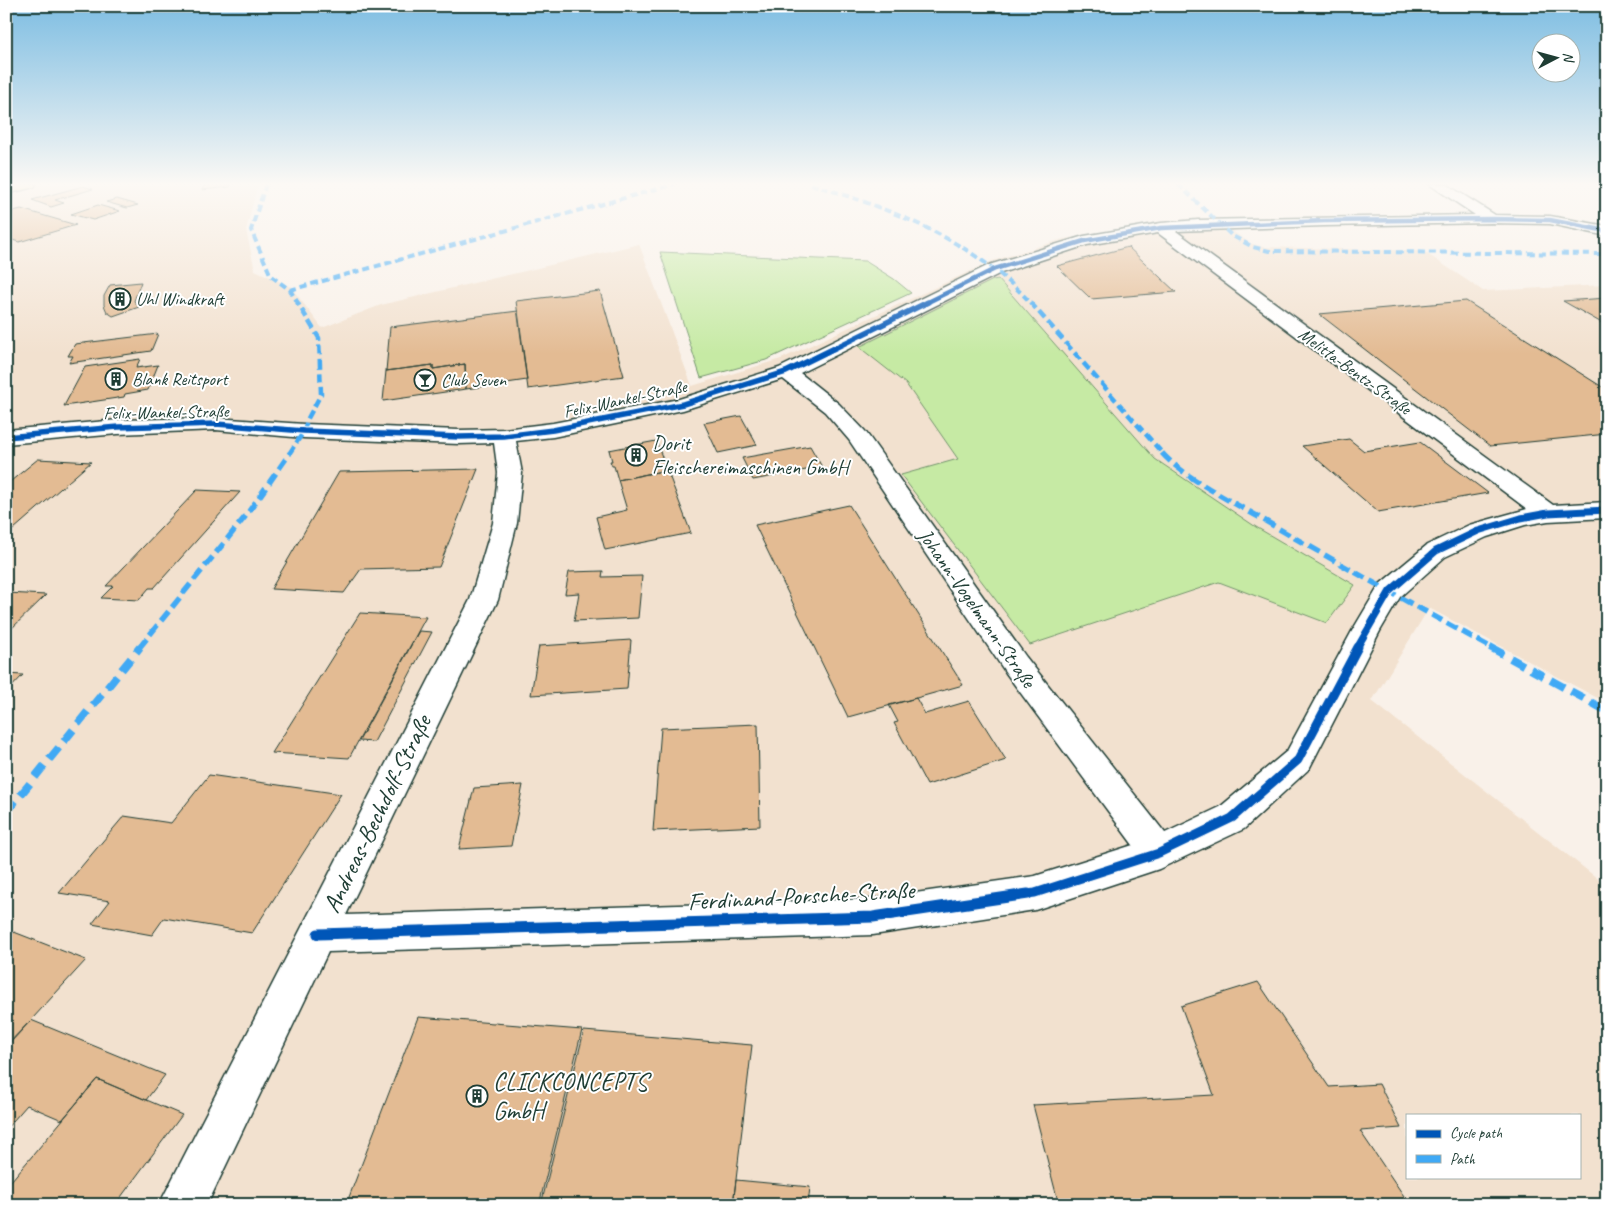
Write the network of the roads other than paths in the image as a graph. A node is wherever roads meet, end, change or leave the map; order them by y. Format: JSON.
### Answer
{"nodes":[{"id":1,"x":1087,"y":241,"type":"edge"},
{"id":2,"x":1178,"y":241,"type":"edge"},
{"id":3,"x":786,"y":372,"type":"junction"},
{"id":4,"x":504,"y":436,"type":"junction"},
{"id":5,"x":6,"y":437,"type":"edge"},
{"id":6,"x":1607,"y":510,"type":"edge"},
{"id":7,"x":1548,"y":513,"type":"junction"},
{"id":8,"x":1159,"y":853,"type":"junction"},
{"id":9,"x":318,"y":934,"type":"junction"},
{"id":10,"x":182,"y":1205,"type":"edge"}],
"edges":[{"from":1,"to":3,"type":"street","name":"Felix-Wankel-Straße"},
{"from":2,"to":7,"type":"street","name":"Melitta-Bentz-Straße"},
{"from":3,"to":4,"type":"street","name":"Felix-Wankel-Straße"},
{"from":3,"to":8,"type":"street","name":"Johann-Vogelmann-Straße"},
{"from":4,"to":5,"type":"street","name":"Felix-Wankel-Straße"},
{"from":4,"to":9,"type":"street","name":"Andreas-Bechdolf-Straße"},
{"from":6,"to":7,"type":"street","name":"Ferdinand-Porsche-Straße"},
{"from":7,"to":8,"type":"street","name":"Ferdinand-Porsche-Straße"},
{"from":8,"to":9,"type":"street","name":"Ferdinand-Porsche-Straße"},
{"from":9,"to":10,"type":"street","name":"Andreas-Bechdolf-Straße"}]}
